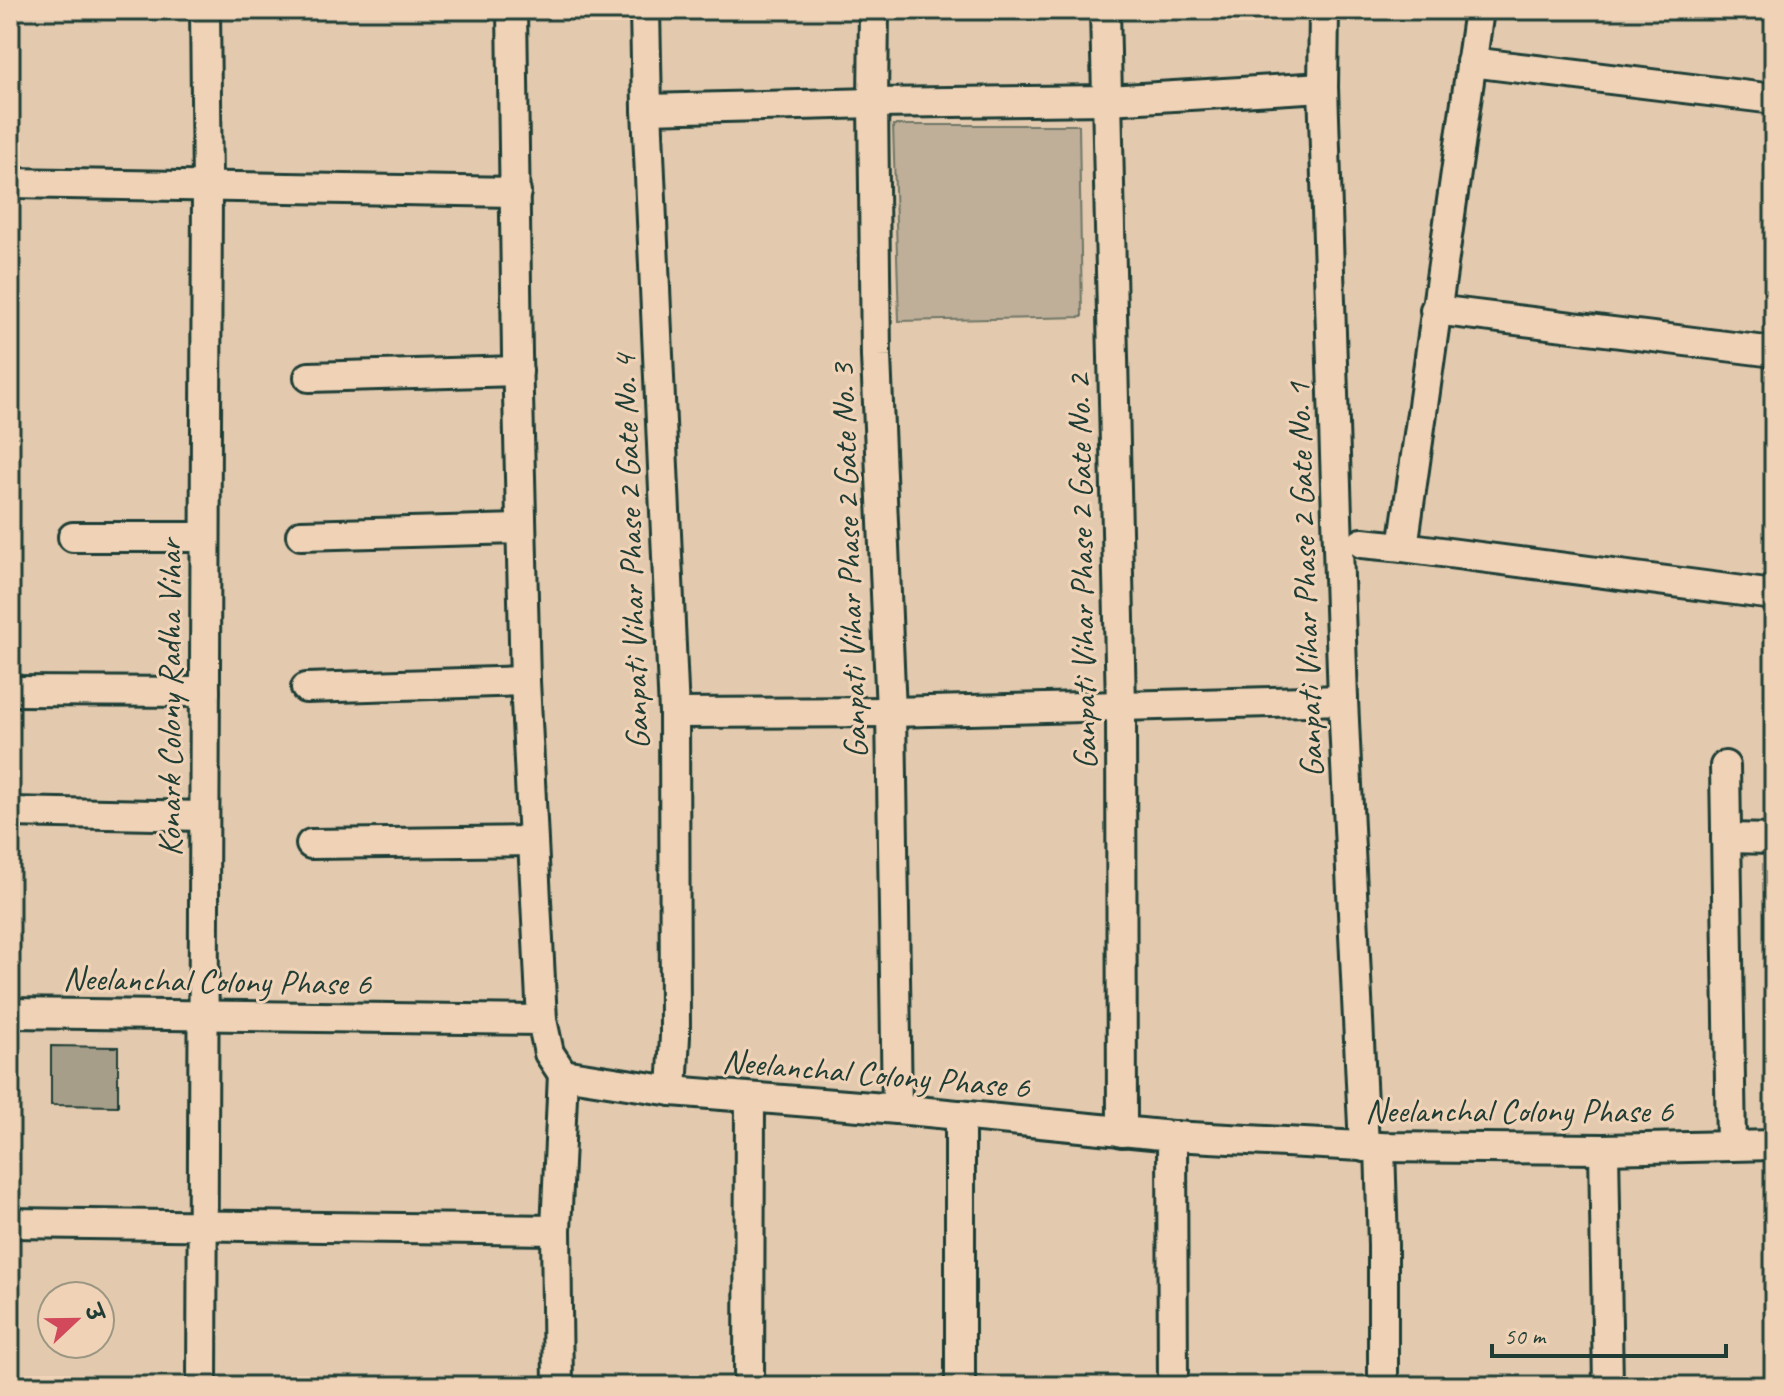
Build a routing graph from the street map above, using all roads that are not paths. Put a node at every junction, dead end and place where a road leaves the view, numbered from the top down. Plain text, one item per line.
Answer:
1 (205, 10) edge
2 (512, 10) edge
3 (645, 10) edge
4 (874, 10) edge
5 (1105, 10) edge
6 (1324, 10) edge
7 (1479, 10) edge
8 (1471, 62) junction
9 (1323, 87) junction
10 (1774, 99) edge
11 (1108, 100) junction
12 (873, 103) junction
13 (647, 109) junction
14 (10, 183) edge
15 (207, 187) junction
16 (516, 192) junction
17 (1435, 310) junction
18 (1774, 352) edge
19 (518, 371) junction
20 (309, 377) dead end
21 (521, 529) junction
22 (301, 535) dead end
23 (73, 537) dead end
24 (205, 537) junction
25 (1362, 543) dead end
26 (1403, 547) junction
27 (1774, 595) edge
28 (525, 681) junction
29 (306, 688) dead end
30 (10, 691) edge
31 (205, 692) junction
32 (1343, 700) junction
33 (1121, 705) junction
34 (891, 712) junction
35 (674, 713) junction
36 (1725, 766) dead end
37 (10, 812) edge
38 (204, 816) junction
39 (1726, 838) junction
40 (1774, 839) edge
41 (532, 841) junction
42 (311, 844) dead end
43 (10, 1013) edge
44 (204, 1015) junction
45 (542, 1020) junction
46 (563, 1074) junction
47 (672, 1091) junction
48 (750, 1099) junction
49 (897, 1109) junction
50 (960, 1115) junction
51 (1122, 1132) junction
52 (1172, 1136) junction
53 (1774, 1145) edge
54 (1731, 1146) junction
55 (1372, 1147) junction
56 (1604, 1149) junction
57 (10, 1223) edge
58 (203, 1226) junction
59 (556, 1230) junction
60 (202, 1386) edge
61 (558, 1386) edge
62 (749, 1386) edge
63 (960, 1386) edge
64 (1173, 1386) edge
65 (1383, 1386) edge
66 (1608, 1386) edge

1 - 15 street, Konark Colony Radha Vihar
2 - 16 street
3 - 13 street, Ganpati Vihar Phase 2 Gate No. 4
4 - 12 street, Ganpati Vihar Phase 2 Gate No. 3
5 - 11 street, Ganpati Vihar Phase 2 Gate No. 2
6 - 9 street, Ganpati Vihar Phase 2 Gate No. 1
7 - 8 street
8 - 10 street
8 - 17 street
9 - 11 street
9 - 32 street, Ganpati Vihar Phase 2 Gate No. 1
11 - 12 street
11 - 33 street, Ganpati Vihar Phase 2 Gate No. 2
12 - 13 street
12 - 34 street, Ganpati Vihar Phase 2 Gate No. 3
13 - 35 street, Ganpati Vihar Phase 2 Gate No. 4
14 - 15 street
15 - 16 street
15 - 24 street, Konark Colony Radha Vihar
16 - 19 street
17 - 18 street
17 - 26 street
19 - 20 street
19 - 21 street
21 - 22 street
21 - 28 street
23 - 24 street
24 - 31 street, Konark Colony Radha Vihar
25 - 26 street
26 - 27 street
28 - 29 street
28 - 41 street
30 - 31 street
31 - 38 street, Konark Colony Radha Vihar
32 - 33 street
32 - 55 street, Ganpati Vihar Phase 2 Gate No. 1
33 - 34 street
33 - 51 street, Ganpati Vihar Phase 2 Gate No. 2
34 - 35 street
34 - 49 street, Ganpati Vihar Phase 2 Gate No. 3
35 - 47 street, Ganpati Vihar Phase 2 Gate No. 4
36 - 39 street
37 - 38 street
38 - 44 street, Konark Colony Radha Vihar
39 - 40 street
39 - 54 street
41 - 42 street
41 - 45 street
43 - 44 street, Neelanchal Colony Phase 6
44 - 45 street, Neelanchal Colony Phase 6
44 - 58 street, Konark Colony Radha Vihar
45 - 46 street
46 - 47 street, Neelanchal Colony Phase 6
46 - 59 street
47 - 48 street, Neelanchal Colony Phase 6
48 - 49 street, Neelanchal Colony Phase 6
48 - 62 street
49 - 50 street, Neelanchal Colony Phase 6
50 - 51 street, Neelanchal Colony Phase 6
50 - 63 street
51 - 52 street, Neelanchal Colony Phase 6
52 - 55 street, Neelanchal Colony Phase 6
52 - 64 street
53 - 54 street, Neelanchal Colony Phase 6
54 - 56 street, Neelanchal Colony Phase 6
55 - 56 street, Neelanchal Colony Phase 6
55 - 65 street, Ganpati Vihar Phase 2 Gate No. 1
56 - 66 street
57 - 58 street
58 - 59 street
58 - 60 street, Konark Colony Radha Vihar
59 - 61 street

